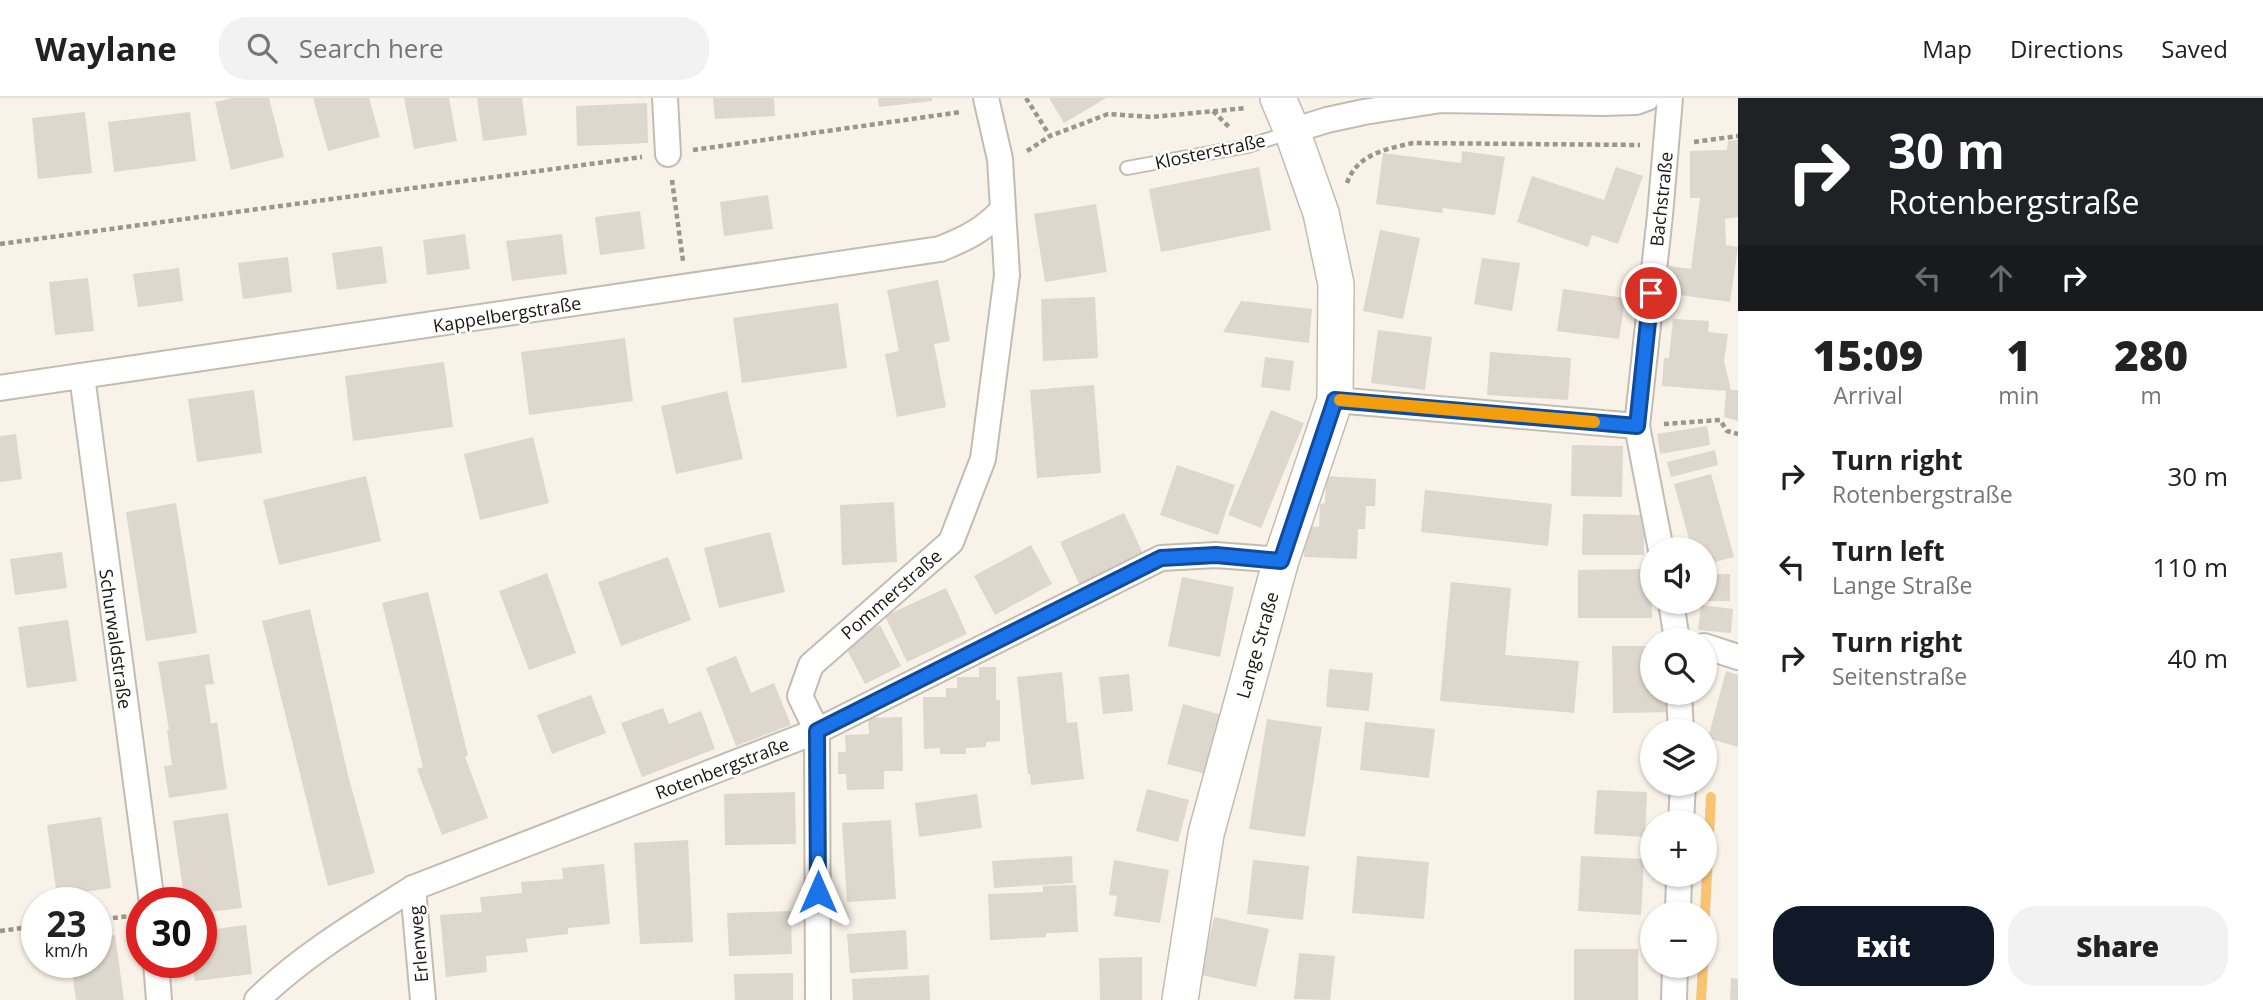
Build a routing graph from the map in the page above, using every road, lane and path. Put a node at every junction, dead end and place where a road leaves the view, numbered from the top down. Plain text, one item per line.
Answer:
1 (665, 98) edge
2 (1026, 98) edge
3 (1647, 98) edge
4 (1670, 98) edge
5 (988, 103) edge
6 (1262, 103) edge
7 (1292, 131) junction
8 (1050, 136) junction
9 (1738, 136) edge
10 (1667, 145) junction
11 (668, 153) junction
12 (1018, 157) dead end
13 (1128, 168) dead end
14 (1002, 210) junction
15 (1321, 213) junction
16 (0, 244) edge
17 (686, 286) junction
18 (82, 376) junction
19 (0, 388) edge
20 (1335, 400) junction
21 (1637, 426) junction
22 (1738, 433) edge
23 (1658, 537) edge
24 (1281, 561) junction
25 (1717, 650) edge
26 (1738, 657) edge
27 (817, 731) junction
28 (150, 887) edge
29 (413, 888) junction
30 (21, 928) edge
31 (0, 930) edge
32 (157, 978) edge
33 (1675, 978) edge
34 (159, 1000) edge
35 (257, 1000) edge
36 (423, 1000) edge
37 (818, 1000) edge
38 (1180, 1000) edge
39 (1674, 1000) edge

1 - 11 street
2 - 8 path
3 - 7 street, Klosterstraße
4 - 10 street, Bachstraße
5 - 11 path
5 - 14 street, Pommerstraße
6 - 7 main road, Klosterstraße
6 - 8 path
7 - 13 lane, Klosterstraße
7 - 15 main road, Lange Straße
8 - 12 path
9 - 10 path
10 - 15 path
10 - 21 street, Bachstraße
11 - 16 path
11 - 17 path
14 - 17 street, Kappelbergstraße
14 - 27 street, Pommerstraße
15 - 20 main road, Lange Straße
17 - 18 street, Kappelbergstraße
18 - 19 street, Kappelbergstraße
18 - 28 street, Schurwaldstraße
20 - 21 street
20 - 24 main road, Lange Straße
21 - 22 path
21 - 23 street, Bachstraße
24 - 27 street, Rotenbergstraße
24 - 38 main road, Lange Straße
25 - 26 street
27 - 29 street, Rotenbergstraße
27 - 37 street, Pommerstraße
29 - 35 street, Rotenbergstraße
29 - 36 street, Erlenweg
30 - 31 path
32 - 34 street
33 - 39 street

